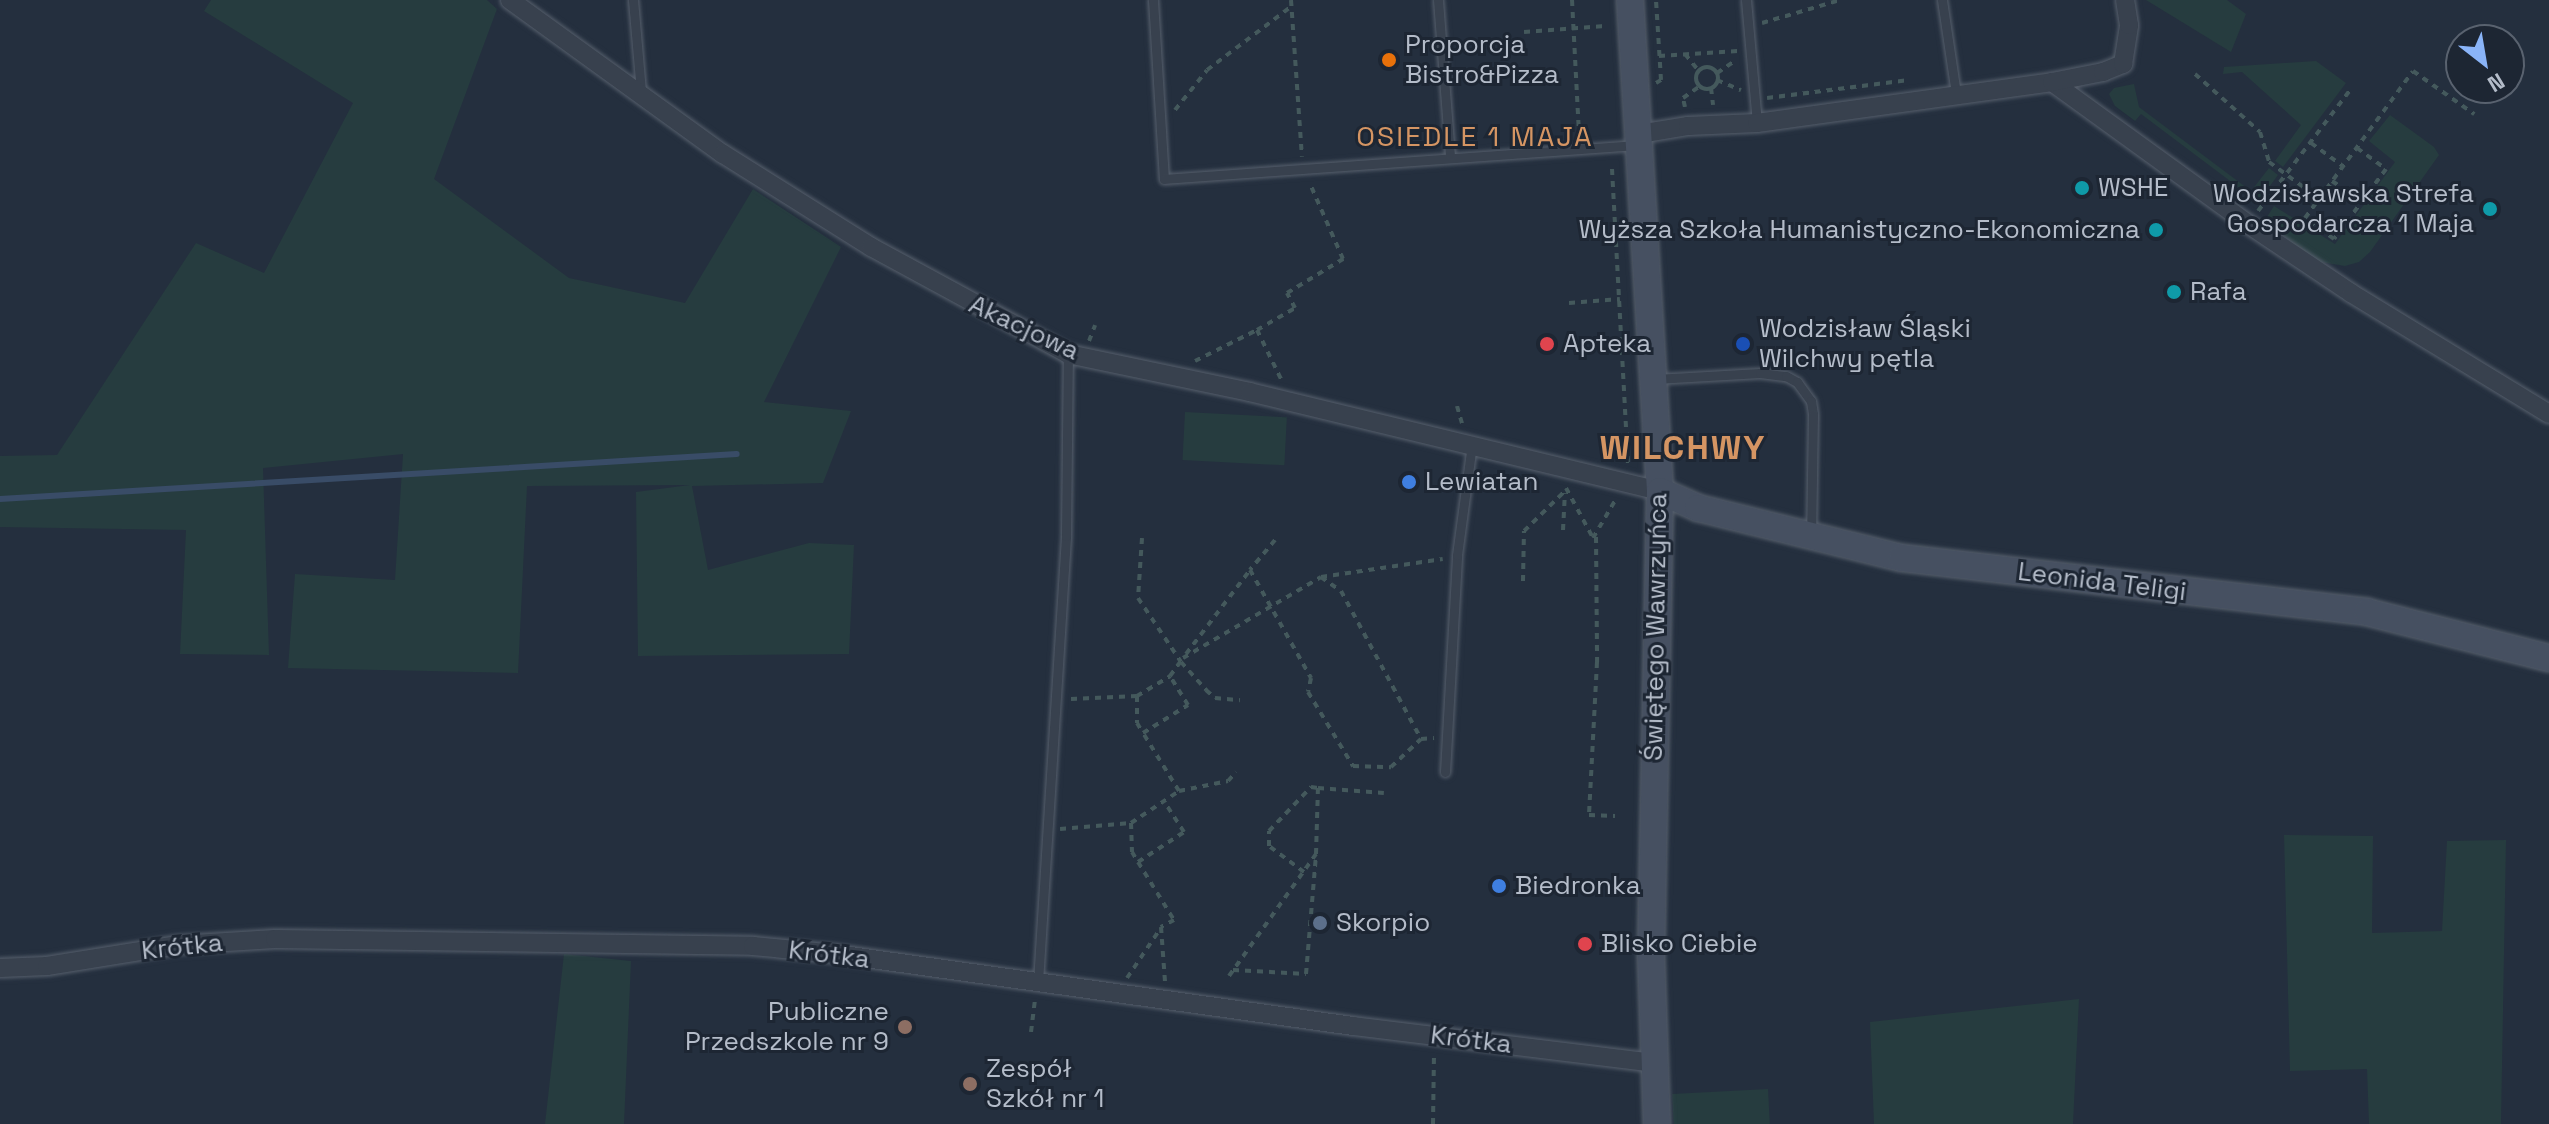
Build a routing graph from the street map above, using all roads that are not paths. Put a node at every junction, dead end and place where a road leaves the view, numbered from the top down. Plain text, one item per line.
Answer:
1 (510, 0) edge
2 (633, 0) edge
3 (1153, 0) edge
4 (1438, 0) edge
5 (1630, 0) edge
6 (1746, 0) edge
7 (1942, 0) edge
8 (2125, 0) edge
9 (2052, 82) junction
10 (1956, 94) junction
11 (641, 95) junction
12 (1757, 123) junction
13 (1640, 139) junction
14 (1450, 156) junction
15 (1068, 354) junction
16 (1655, 379) junction
17 (2549, 414) edge
18 (1472, 444) junction
19 (1660, 491) junction
20 (1811, 538) junction
21 (2549, 658) edge
22 (1445, 772) dead end
23 (0, 968) edge
24 (1038, 982) junction
25 (1653, 1063) junction
26 (1657, 1124) edge

1 - 11 street, Akacjowa
2 - 11 lane
3 - 14 lane
4 - 14 lane
5 - 13 street, Świętego Wawrzyńca
6 - 12 lane
7 - 10 lane
8 - 9 street
9 - 10 street
9 - 17 street
10 - 12 street
11 - 15 street, Akacjowa
12 - 13 street
13 - 14 lane
13 - 16 street, Świętego Wawrzyńca
15 - 18 street, Akacjowa
15 - 24 lane
16 - 19 street, Świętego Wawrzyńca
16 - 20 lane
18 - 19 street, Akacjowa
18 - 22 lane
19 - 20 street, Leonida Teligi
19 - 25 street, Świętego Wawrzyńca
20 - 21 street, Leonida Teligi
23 - 24 street, Krótka
24 - 25 street, Krótka
25 - 26 street, Świętego Wawrzyńca

